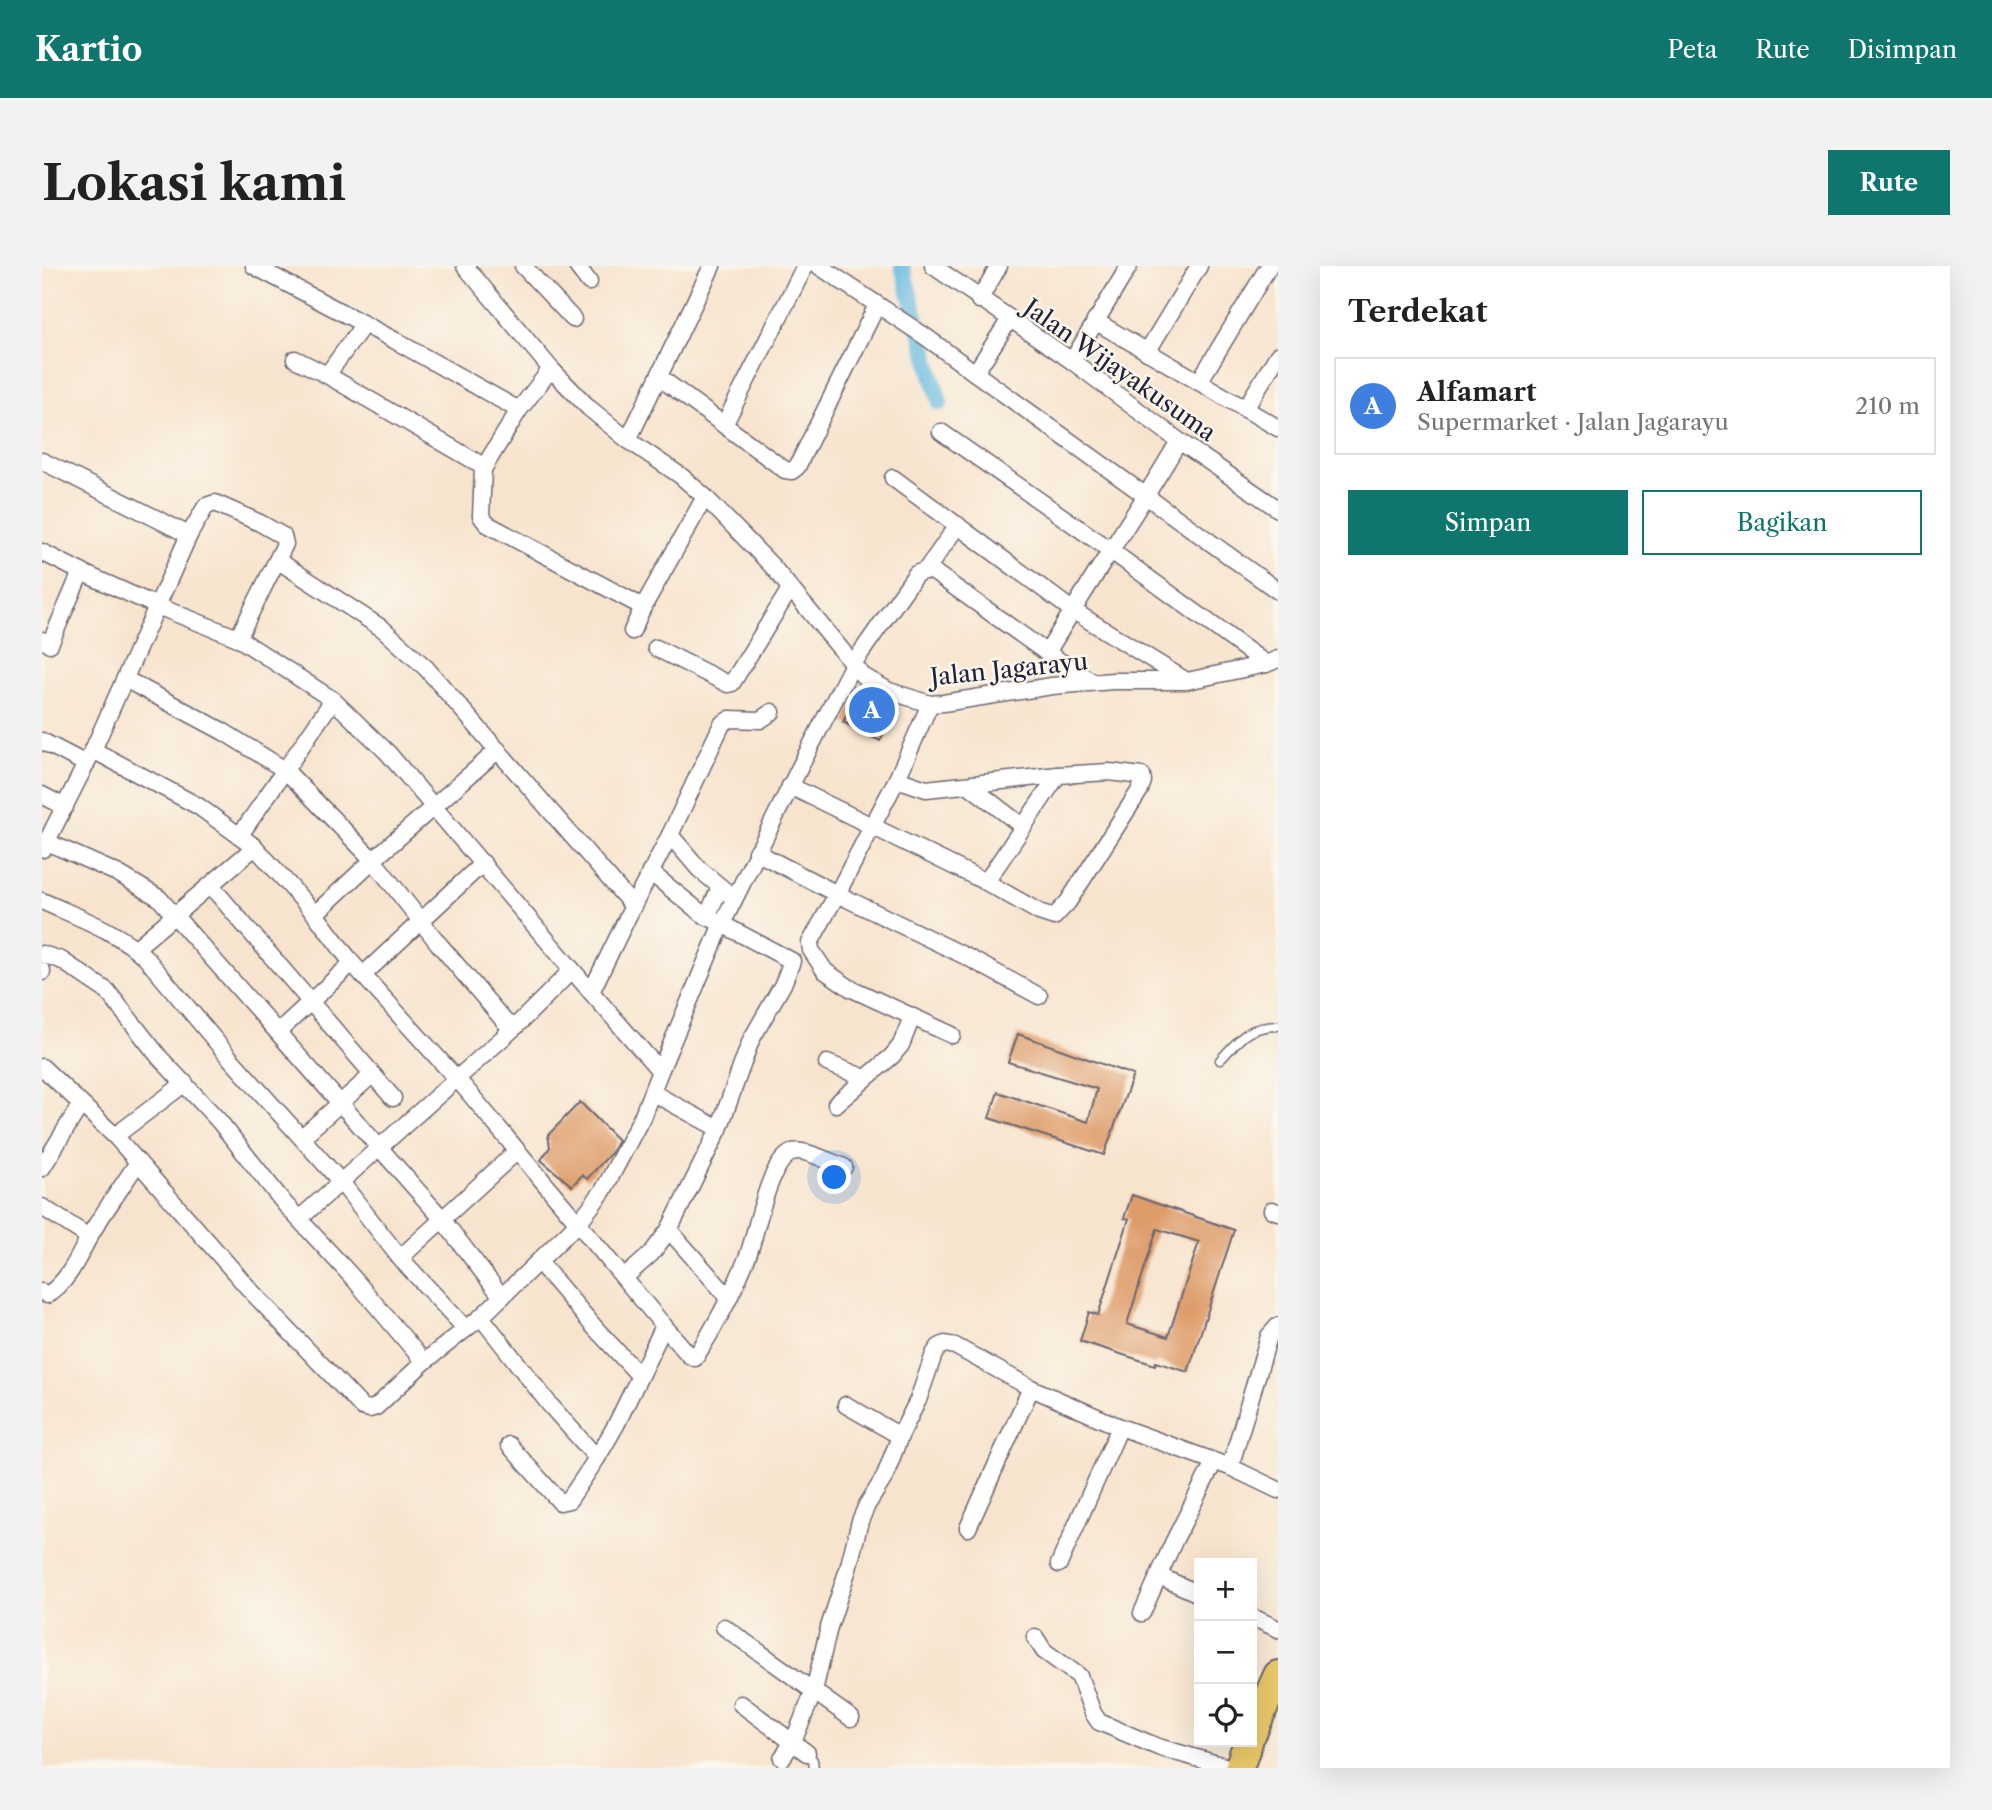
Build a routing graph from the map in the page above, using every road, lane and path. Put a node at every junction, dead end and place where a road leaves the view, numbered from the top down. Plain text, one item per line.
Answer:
1 (254, 266) edge
2 (523, 266) edge
3 (578, 266) edge
4 (712, 266) edge
5 (805, 266) edge
6 (819, 266) edge
7 (999, 266) edge
8 (1199, 266) edge
9 (1269, 266) edge
10 (934, 267) edge
11 (1125, 267) edge
12 (474, 269) edge
13 (589, 282) dead end
14 (979, 300) junction
15 (877, 305) junction
16 (573, 319) dead end
17 (1010, 319) junction
18 (1095, 321) junction
19 (364, 324) junction
20 (1147, 352) junction
21 (1278, 355) edge
22 (295, 359) dead end
23 (1072, 360) junction
24 (551, 369) junction
25 (975, 373) junction
26 (327, 375) junction
27 (659, 377) junction
28 (1199, 382) junction
29 (1245, 409) junction
30 (519, 410) junction
31 (724, 425) junction
32 (1278, 428) edge
33 (941, 432) dead end
34 (628, 440) junction
35 (1179, 441) junction
36 (42, 461) edge
37 (483, 469) junction
38 (893, 478) dead end
39 (705, 497) junction
40 (1147, 497) junction
41 (1278, 509) edge
42 (958, 524) junction
43 (189, 535) junction
44 (1110, 550) junction
45 (42, 552) edge
46 (277, 560) junction
47 (926, 570) junction
48 (81, 572) junction
49 (789, 588) junction
50 (1278, 591) edge
51 (157, 606) junction
52 (643, 607) junction
53 (1072, 610) junction
54 (632, 631) dead end
55 (237, 638) junction
56 (46, 642) edge
57 (656, 648) dead end
58 (1047, 653) junction
59 (42, 659) edge
60 (1272, 661) edge
61 (853, 664) junction
62 (125, 680) junction
63 (1187, 681) junction
64 (1093, 682) junction
65 (333, 700) junction
66 (930, 704) junction
67 (772, 712) dead end
68 (42, 741) edge
69 (498, 750) junction
70 (90, 757) junction
71 (285, 770) junction
72 (1058, 775) junction
73 (897, 779) junction
74 (790, 786) junction
75 (970, 786) junction
76 (42, 795) edge
77 (434, 805) junction
78 (65, 807) junction
79 (872, 825) junction
80 (1022, 826) junction
81 (240, 835) junction
82 (669, 837) junction
83 (44, 847) edge
84 (255, 847) junction
85 (756, 852) junction
86 (373, 860) junction
87 (483, 863) junction
88 (651, 870) junction
89 (986, 882) junction
90 (211, 887) junction
91 (719, 888) junction
92 (837, 894) junction
93 (734, 898) junction
94 (42, 901) edge
95 (633, 906) junction
96 (315, 914) junction
97 (176, 915) junction
98 (708, 915) junction
99 (420, 920) junction
100 (721, 926) junction
101 (136, 948) junction
102 (42, 954) edge
103 (358, 969) junction
104 (572, 970) junction
105 (591, 992) junction
106 (1039, 996) dead end
107 (310, 1000) junction
108 (912, 1017) junction
109 (1278, 1026) edge
110 (515, 1027) junction
111 (278, 1032) junction
112 (952, 1035) dead end
113 (1220, 1060) dead end
114 (827, 1063) dead end
115 (42, 1067) edge
116 (660, 1071) junction
117 (372, 1075) junction
118 (865, 1078) junction
119 (457, 1079) junction
120 (185, 1083) junction
121 (653, 1093) junction
122 (393, 1098) dead end
123 (341, 1103) junction
124 (81, 1104) junction
125 (836, 1104) dead end
126 (719, 1129) junction
127 (115, 1136) junction
128 (302, 1138) junction
129 (379, 1146) junction
130 (517, 1151) junction
131 (138, 1162) junction
132 (844, 1167) dead end
133 (42, 1168) edge
134 (341, 1182) junction
135 (42, 1207) edge
136 (442, 1218) junction
137 (299, 1219) junction
138 (579, 1222) junction
139 (669, 1230) junction
140 (89, 1237) junction
141 (400, 1258) junction
142 (539, 1262) junction
143 (625, 1277) junction
144 (42, 1293) edge
145 (502, 1297) junction
146 (729, 1298) junction
147 (481, 1317) junction
148 (664, 1326) junction
149 (1278, 1326) edge
150 (466, 1329) junction
151 (424, 1362) junction
152 (639, 1375) junction
153 (1031, 1388) junction
154 (846, 1405) dead end
155 (1120, 1427) junction
156 (900, 1436) junction
157 (509, 1445) dead end
158 (597, 1458) junction
159 (1222, 1464) junction
160 (1278, 1490) edge
161 (968, 1528) dead end
162 (1059, 1564) dead end
163 (1159, 1576) junction
164 (1194, 1592) edge
165 (1142, 1613) dead end
166 (1257, 1619) edge
167 (724, 1627) dead end
168 (1278, 1629) edge
169 (1035, 1637) dead end
170 (1278, 1675) edge
171 (814, 1691) junction
172 (741, 1703) dead end
173 (851, 1718) dead end
174 (1257, 1722) edge
175 (793, 1742) junction
176 (1246, 1747) edge
177 (782, 1758) dead end
178 (811, 1761) edge
179 (1231, 1768) edge
180 (1239, 1768) edge

1 - 19 street
2 - 16 street
3 - 13 street
4 - 27 street
5 - 31 street
6 - 15 street
7 - 14 street
8 - 20 street
9 - 28 street
10 - 14 street, Jalan Wijayakusuma
11 - 18 street
12 - 24 street, Jalan Jagarayu
14 - 17 street, Jalan Wijayakusuma
15 - 25 street
15 - 31 street
17 - 23 street, Jalan Wijayakusuma
17 - 25 street
18 - 20 street
18 - 23 street
19 - 26 street
19 - 30 street
20 - 28 street
21 - 29 street
22 - 26 street
23 - 35 street, Jalan Wijayakusuma
24 - 30 street
24 - 34 street, Jalan Jagarayu
25 - 40 street
26 - 37 street
27 - 31 street
27 - 34 street
28 - 29 street
29 - 32 street
30 - 37 street
33 - 44 street
34 - 39 street, Jalan Jagarayu
35 - 40 street
35 - 41 street, Jalan Wijayakusuma
36 - 43 street
37 - 52 street
38 - 42 street
39 - 49 street, Jalan Jagarayu
39 - 52 street
40 - 44 street
40 - 50 street
42 - 47 street
42 - 53 street
43 - 46 street
43 - 51 street
44 - 53 street
44 - 60 street
45 - 48 street
46 - 55 street
46 - 69 street
47 - 58 street
47 - 61 street
48 - 51 street
48 - 56 street
49 - 57 street
49 - 61 street, Jalan Jagarayu
51 - 55 street
51 - 62 street
52 - 54 street
53 - 58 street
53 - 63 street
55 - 65 street
56 - 59 street
58 - 64 street
60 - 63 street, Jalan Jagarayu
61 - 66 street, Jalan Jagarayu
61 - 74 street
62 - 70 street
62 - 71 street
63 - 64 street, Jalan Jagarayu
64 - 66 street, Jalan Jagarayu
65 - 71 street
65 - 77 street
66 - 73 street
67 - 82 street
68 - 70 street
69 - 77 street
69 - 95 street
70 - 78 street
70 - 81 street
71 - 81 street
71 - 86 street
72 - 75 street
72 - 80 street
72 - 89 street
73 - 75 street
73 - 79 street
74 - 79 street
74 - 85 street
75 - 80 street
76 - 78 street
77 - 86 street
77 - 87 street
78 - 83 street
79 - 89 street
79 - 92 street
80 - 89 street
81 - 84 street
82 - 88 street
82 - 91 street
83 - 97 street
84 - 90 street
84 - 96 street
85 - 92 street
85 - 93 street
86 - 96 street
86 - 99 street
87 - 99 street
87 - 104 street
88 - 95 street
88 - 98 street
90 - 97 street
90 - 107 street
91 - 93 street
91 - 98 street
92 - 106 street
92 - 108 street
93 - 100 street
94 - 101 street
95 - 105 street
96 - 103 street
97 - 101 street
97 - 111 street
98 - 100 street
99 - 103 street
99 - 110 street
100 - 116 street
100 - 126 street
101 - 128 street
102 - 120 street
103 - 107 street
103 - 119 street
104 - 105 street
104 - 110 street
105 - 116 street
107 - 111 street
107 - 117 street
108 - 112 street
108 - 118 street
109 - 113 lane
110 - 119 street
111 - 123 street
114 - 118 street
115 - 124 street
116 - 121 street
117 - 122 street
117 - 123 street
118 - 125 street
119 - 129 street
119 - 130 street
120 - 127 street
120 - 137 street
121 - 126 street
121 - 138 street
123 - 128 street
123 - 129 street
124 - 127 street
124 - 133 street
126 - 139 street
127 - 131 street
128 - 134 street
129 - 134 street
129 - 136 street
130 - 136 street
130 - 138 street
131 - 140 street
131 - 151 street
132 - 146 street
134 - 137 street
134 - 141 street
135 - 140 street
136 - 141 street
136 - 145 street
137 - 151 street
138 - 142 street
138 - 143 street
139 - 143 street
139 - 146 street
140 - 144 street
141 - 150 street
142 - 145 street
142 - 152 street
143 - 148 street
145 - 147 street
146 - 148 street
147 - 150 street
147 - 158 street
148 - 152 street
149 - 159 street
150 - 151 street
152 - 158 street
153 - 155 street
153 - 156 street
153 - 161 street
154 - 156 street
155 - 159 street
155 - 162 street
156 - 171 street
157 - 158 street
159 - 160 street
159 - 163 street
163 - 164 street
163 - 165 street
166 - 168 street
167 - 171 street
169 - 179 street
170 - 174 highway
171 - 173 street
171 - 175 street
172 - 175 street
175 - 177 street
175 - 178 street
176 - 180 highway

